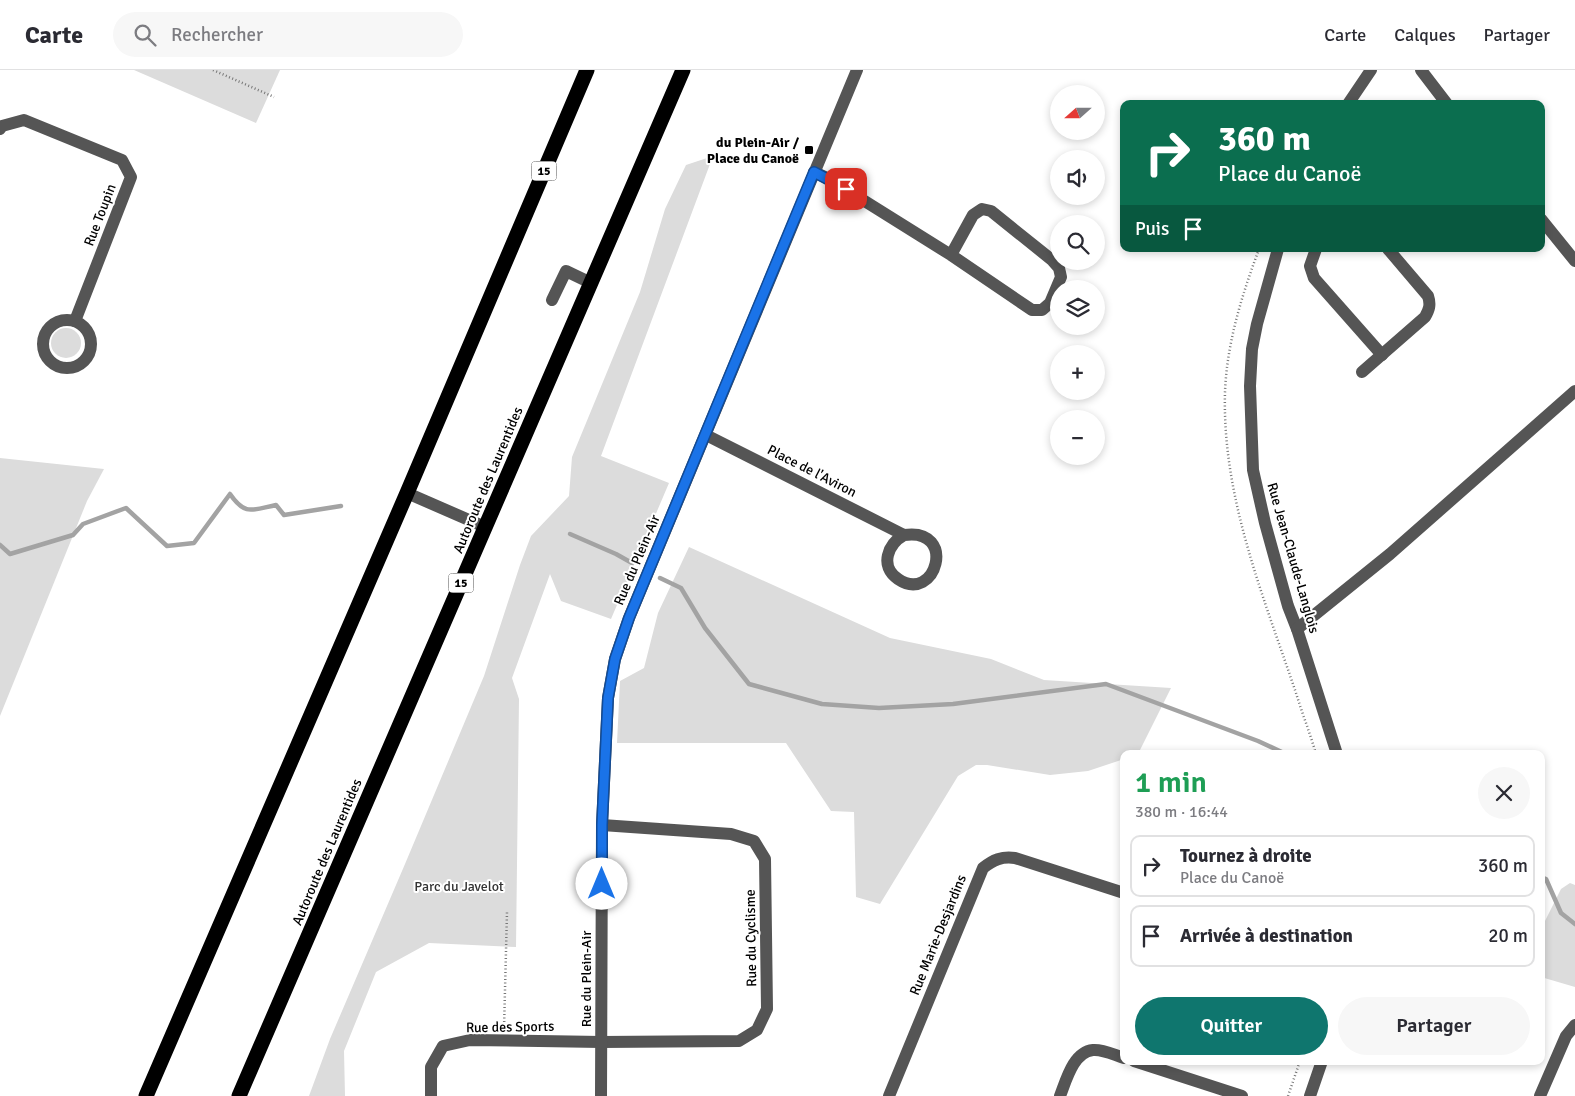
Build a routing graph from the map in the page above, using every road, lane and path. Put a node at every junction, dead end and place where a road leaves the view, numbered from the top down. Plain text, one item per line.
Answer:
1 (213, 70) edge
2 (587, 70) edge
3 (683, 70) edge
4 (857, 70) edge
5 (1370, 70) edge
6 (1421, 70) edge
7 (274, 97) dead end
8 (1351, 100) edge
9 (1444, 100) edge
10 (0, 129) edge
11 (814, 172) junction
12 (1545, 224) edge
13 (1277, 252) edge
14 (1315, 252) edge
15 (1391, 252) edge
16 (951, 254) junction
17 (1575, 261) edge
18 (591, 283) junction
19 (552, 300) dead end
20 (75, 321) dead end
21 (1382, 355) junction
22 (1362, 372) dead end
23 (1575, 391) edge
24 (706, 435) junction
25 (407, 493) junction
26 (485, 527) junction
27 (904, 535) dead end
28 (1298, 629) junction
29 (1336, 750) edge
30 (602, 825) junction
31 (1120, 892) edge
32 (507, 912) dead end
33 (1575, 1025) edge
34 (504, 1041) junction
35 (601, 1042) junction
36 (1120, 1057) edge
37 (1146, 1065) edge
38 (1299, 1065) edge
39 (1321, 1065) edge
40 (146, 1096) edge
41 (239, 1096) edge
42 (431, 1096) edge
43 (601, 1096) edge
44 (889, 1096) edge
45 (1060, 1096) edge
46 (1242, 1096) edge
47 (1288, 1096) edge
48 (1310, 1096) edge
49 (1540, 1096) edge

1 - 7 path
2 - 25 highway, 15
3 - 18 highway, Autoroute des Laurentides / 15
4 - 11 street, Rue du Plein-Air
5 - 8 street
6 - 9 street
10 - 20 street, Rue Toupin
11 - 16 street
11 - 24 street, Rue du Plein-Air
12 - 17 street
13 - 28 street, Rue Jean-Claude-Langlois
14 - 21 street
15 - 21 street
16 - 16 street
18 - 19 street
18 - 26 highway, Autoroute des Laurentides / 15
21 - 22 street
23 - 28 street
24 - 27 street, Place de l'Aviron
24 - 30 street, Rue du Plein-Air
25 - 26 street
25 - 40 highway, 15
26 - 41 highway, Autoroute des Laurentides / 15
28 - 29 street, Rue Jean-Claude-Langlois
30 - 35 street, Rue du Plein-Air
30 - 35 street, Rue du Cyclisme
31 - 44 street, Rue Marie-Desjardins
32 - 34 path
33 - 49 street
34 - 35 street, Rue des Sports
34 - 42 street, Rue des Sports
35 - 43 street, Rue du Plein-Air
36 - 45 street
37 - 46 street
38 - 47 path
39 - 48 street

